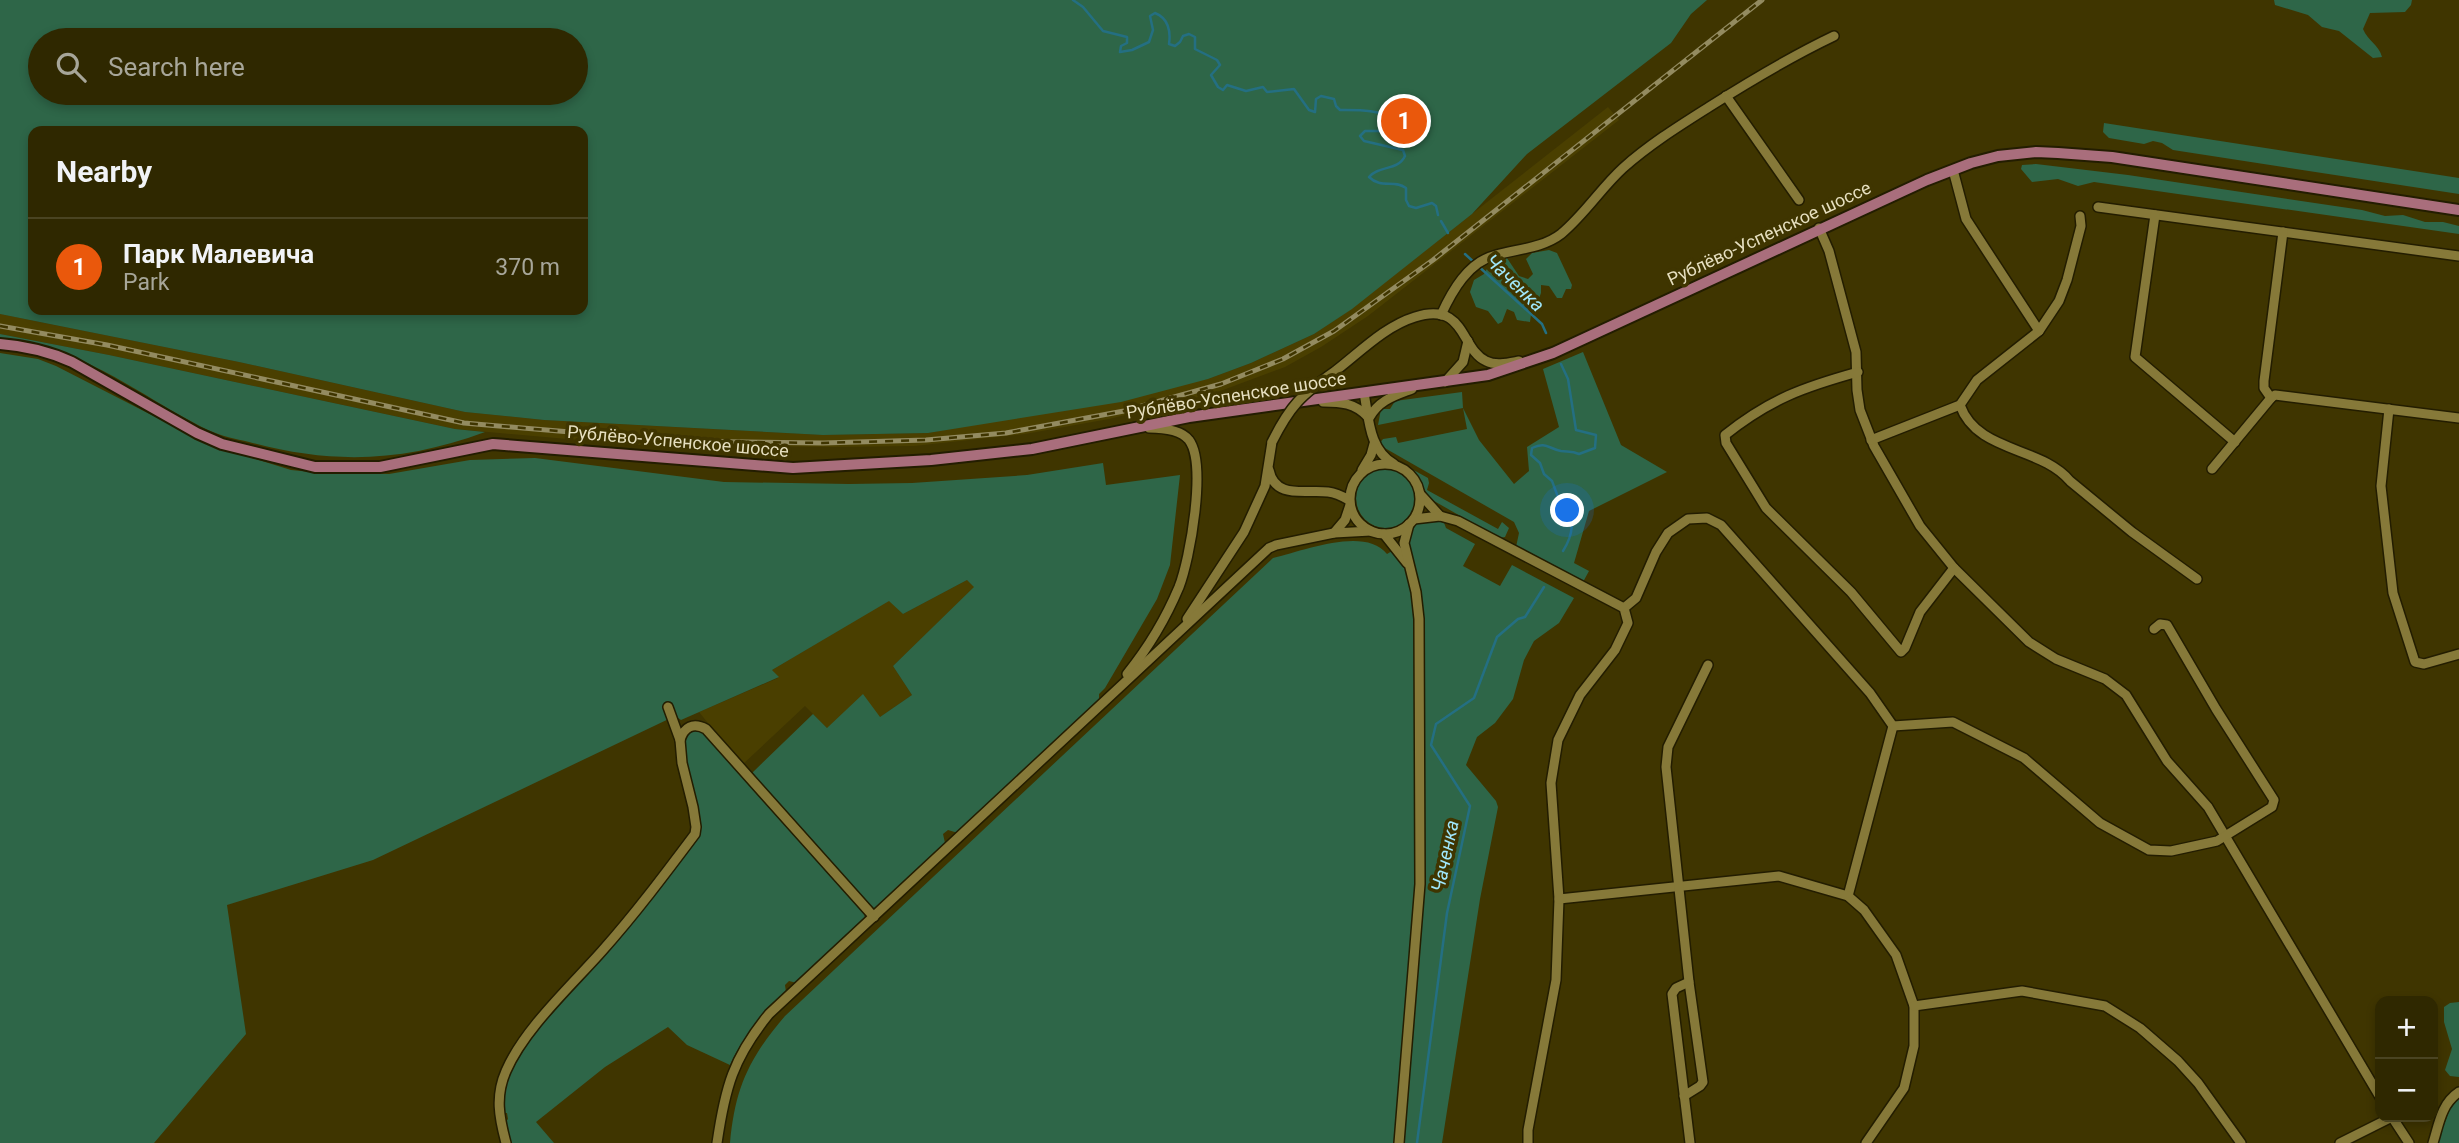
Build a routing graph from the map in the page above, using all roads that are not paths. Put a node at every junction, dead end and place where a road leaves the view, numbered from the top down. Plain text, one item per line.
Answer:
1 (1834, 36) dead end
2 (1726, 96) junction
3 (1953, 170) junction
4 (1800, 200) dead end
5 (2098, 207) dead end
6 (2459, 211) edge
7 (2155, 215) junction
8 (2080, 216) dead end
9 (1819, 228) junction
10 (2283, 232) junction
11 (2459, 256) edge
12 (1441, 315) junction
13 (2039, 331) junction
14 (1468, 339) junction
15 (0, 344) edge
16 (1538, 359) junction
17 (1858, 372) junction
18 (1444, 383) junction
19 (1421, 386) junction
20 (1364, 393) junction
21 (2271, 398) junction
22 (1304, 401) junction
23 (1960, 405) junction
24 (2389, 409) junction
25 (1369, 418) junction
26 (2459, 418) edge
27 (1133, 428) junction
28 (1871, 440) junction
29 (2235, 442) junction
30 (1374, 444) junction
31 (1268, 465) junction
32 (1399, 466) junction
33 (2212, 469) dead end
34 (1358, 476) junction
35 (1325, 492) junction
36 (1420, 493) junction
37 (1350, 503) junction
38 (1440, 516) junction
39 (1412, 522) junction
40 (1371, 531) junction
41 (1334, 534) junction
42 (1384, 534) junction
43 (1410, 567) junction
44 (1954, 568) junction
45 (2197, 579) dead end
46 (1624, 608) junction
47 (2154, 629) dead end
48 (1178, 632) junction
49 (2459, 654) edge
50 (1708, 664) dead end
51 (1108, 698) junction
52 (668, 707) dead end
53 (1893, 726) junction
54 (680, 740) junction
55 (2227, 837) junction
56 (1678, 886) junction
57 (1848, 896) junction
58 (1559, 899) junction
59 (874, 917) junction
60 (1689, 982) junction
61 (1914, 1006) junction
62 (2375, 1089) edge
63 (2459, 1092) edge
64 (1684, 1096) junction
65 (2382, 1122) edge
66 (2395, 1122) edge
67 (506, 1143) edge
68 (717, 1143) edge
69 (1399, 1143) edge
70 (1528, 1143) edge
71 (1690, 1143) edge
72 (1867, 1143) edge
73 (2241, 1143) edge
74 (2340, 1143) edge
75 (2409, 1143) edge
76 (2433, 1143) edge

1 - 2 street
2 - 4 street
2 - 12 street
3 - 6 main road, Рублёво-Успенское шоссе
3 - 9 main road, Рублёво-Успенское шоссе
3 - 13 street
5 - 7 street
7 - 10 street
7 - 29 street
8 - 13 street
9 - 16 main road, Рублёво-Успенское шоссе
9 - 17 street
10 - 11 street
10 - 21 street
12 - 14 street
12 - 31 street, bridge
13 - 23 street
14 - 16 street
14 - 18 street
15 - 27 main road, Рублёво-Успенское шоссе
16 - 18 main road, Рублёво-Успенское шоссе
17 - 28 street
17 - 44 street
18 - 19 main road, Рублёво-Успенское шоссе
19 - 20 main road, Рублёво-Успенское шоссе
19 - 25 street
20 - 22 main road, Рублёво-Успенское шоссе
20 - 25 street
21 - 24 street
21 - 29 street
22 - 25 street
22 - 27 main road, Рублёво-Успенское шоссе
23 - 28 street
23 - 45 street
24 - 26 street
24 - 49 street
25 - 30 street
27 - 51 street
28 - 44 street
29 - 33 street
30 - 32 street
30 - 34 street
31 - 35 street
31 - 48 street
32 - 34 street
32 - 36 street
34 - 35 street
34 - 37 street
35 - 37 street
36 - 38 street
36 - 39 street
37 - 40 street
37 - 41 street
38 - 39 street
38 - 46 street
39 - 42 street
39 - 43 street
40 - 41 street
40 - 42 street
41 - 48 street
42 - 43 street
43 - 69 street
44 - 55 street
46 - 53 street
46 - 58 street
47 - 55 street
48 - 51 street
50 - 56 street
51 - 59 street
52 - 54 street
53 - 55 street
53 - 57 street
54 - 59 street
54 - 67 street
55 - 62 street
56 - 57 street
56 - 58 street
56 - 60 street
57 - 61 street
58 - 70 street
59 - 68 street
60 - 64 street
60 - 64 street
61 - 72 street
61 - 73 street
63 - 76 street
64 - 71 street
65 - 74 street
66 - 75 street

